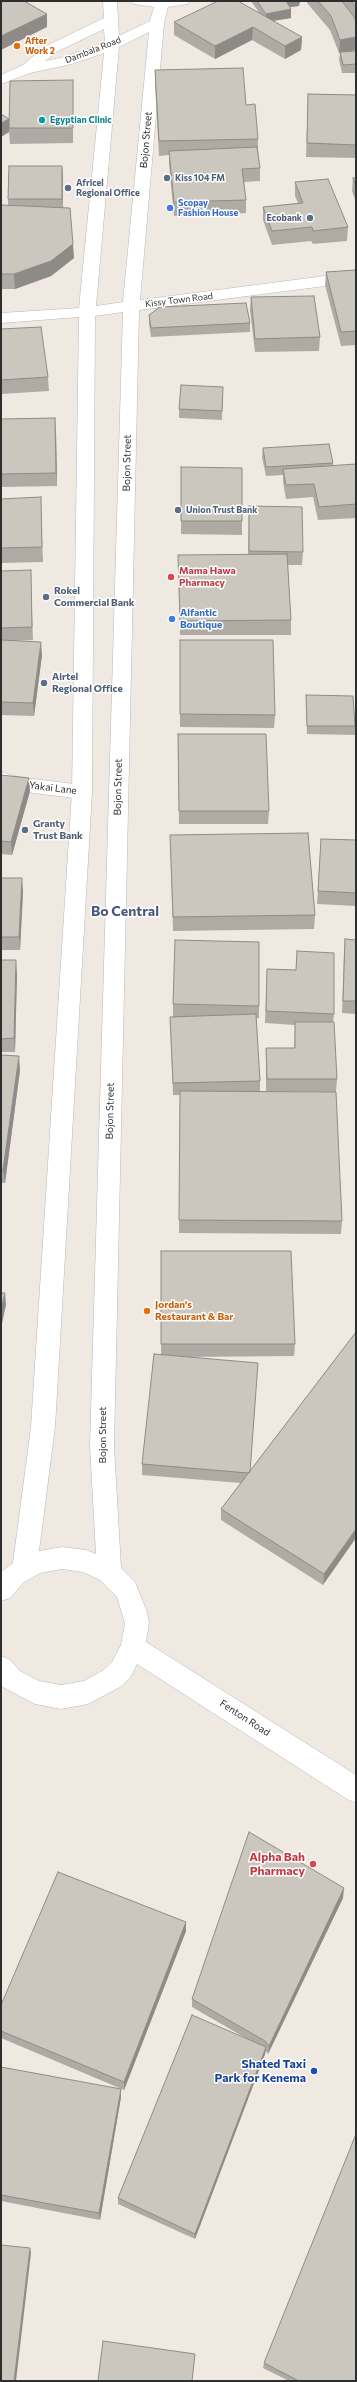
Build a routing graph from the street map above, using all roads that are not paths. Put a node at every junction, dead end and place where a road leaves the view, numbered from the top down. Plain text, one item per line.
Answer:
1 (140, 1) edge
2 (183, 1) edge
3 (162, 3) junction
4 (111, 10) edge
5 (157, 22) junction
6 (112, 45) junction
7 (26, 69) junction
8 (1, 80) edge
9 (356, 277) edge
10 (131, 306) junction
11 (87, 312) junction
12 (1, 318) edge
13 (1, 779) edge
14 (82, 792) junction
15 (109, 1572) junction
16 (10, 1576) edge
17 (133, 1647) junction
18 (2, 1671) edge
19 (356, 1790) edge

1 - 3 street
2 - 3 street
3 - 5 street, Bojon Street
4 - 6 street
4 - 7 street, Dambala Road
5 - 6 street, Dambala Road
5 - 10 street, Bojon Street
6 - 7 street, Dambala Road
6 - 11 street
7 - 8 street, Dambala Road
9 - 10 street, Kissy Town Road
10 - 11 street, Kissy Town Road
10 - 15 street, Bojon Street
11 - 12 street, Kissy Town Road
11 - 14 street
13 - 14 street, Yakai Lane
14 - 16 street
15 - 16 street
15 - 17 street
17 - 18 street
17 - 19 street, Fenton Road

